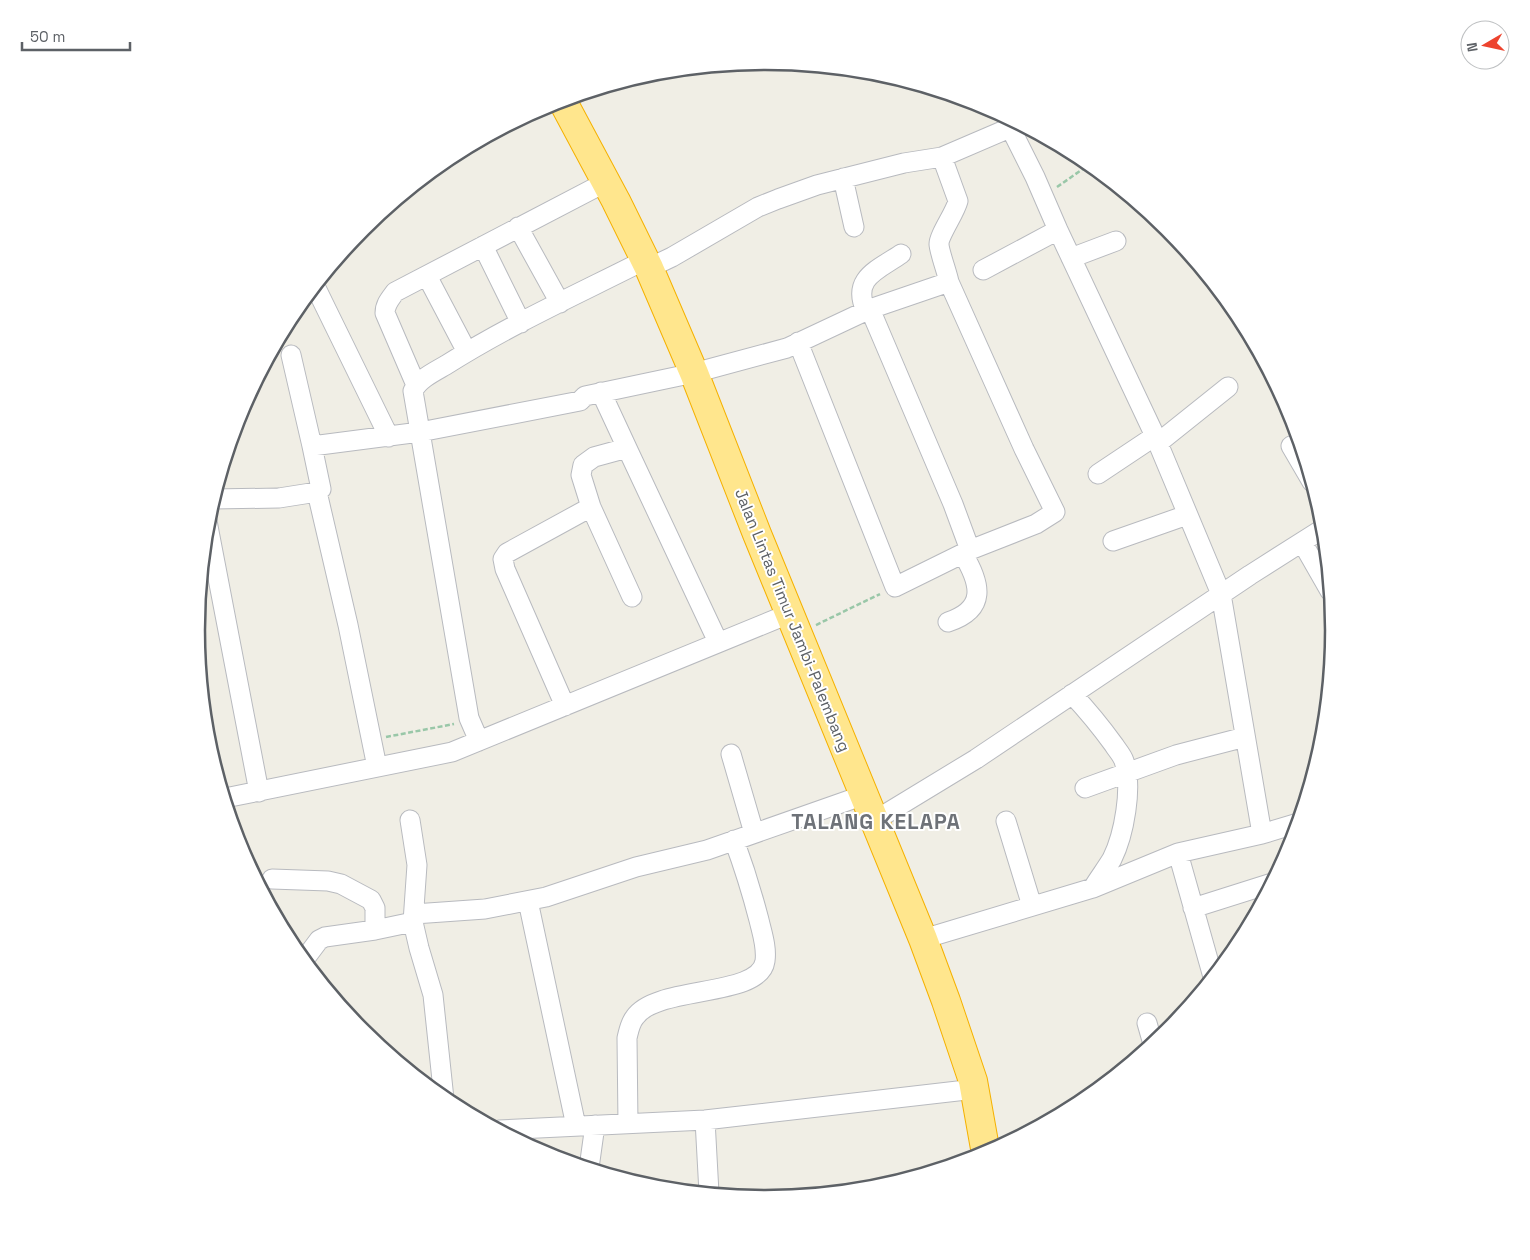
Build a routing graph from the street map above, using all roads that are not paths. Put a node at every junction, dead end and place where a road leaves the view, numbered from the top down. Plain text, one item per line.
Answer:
1 (566, 107) edge
2 (1012, 127) edge
3 (1017, 130) edge
4 (942, 157) junction
5 (843, 178) junction
6 (606, 182) junction
7 (518, 227) junction
8 (854, 227) dead end
9 (1058, 230) junction
10 (1116, 241) dead end
11 (483, 246) junction
12 (901, 254) dead end
13 (1071, 258) junction
14 (647, 264) junction
15 (983, 270) dead end
16 (427, 276) junction
17 (949, 282) junction
18 (318, 293) edge
19 (560, 304) junction
20 (868, 310) junction
21 (521, 323) junction
22 (798, 342) junction
23 (467, 352) junction
24 (291, 356) dead end
25 (694, 373) junction
26 (416, 385) junction
27 (1228, 387) dead end
28 (601, 392) junction
29 (420, 432) junction
30 (389, 437) junction
31 (1157, 440) junction
32 (312, 446) junction
33 (1291, 446) dead end
34 (627, 448) junction
35 (1297, 456) edge
36 (1098, 474) dead end
37 (318, 492) junction
38 (221, 499) edge
39 (591, 507) junction
40 (1187, 515) junction
41 (1316, 533) edge
42 (1113, 542) dead end
43 (1302, 542) junction
44 (212, 546) edge
45 (966, 552) junction
46 (1322, 578) edge
47 (1221, 594) junction
48 (632, 597) dead end
49 (948, 622) dead end
50 (795, 624) junction
51 (718, 642) junction
52 (1072, 694) junction
53 (565, 706) junction
54 (1245, 737) junction
55 (479, 741) junction
56 (731, 754) dead end
57 (377, 767) junction
58 (1127, 774) junction
59 (1085, 788) dead end
60 (259, 792) junction
61 (864, 795) junction
62 (231, 797) edge
63 (410, 820) dead end
64 (874, 821) junction
65 (1006, 821) dead end
66 (1289, 826) edge
67 (754, 833) junction
68 (1262, 834) junction
69 (734, 840) junction
70 (1178, 853) junction
71 (272, 880) dead end
72 (1263, 886) edge
73 (1093, 888) junction
74 (528, 901) junction
75 (1032, 906) junction
76 (1193, 908) junction
77 (414, 918) junction
78 (375, 930) junction
79 (923, 940) junction
80 (309, 954) edge
81 (1211, 969) edge
82 (1146, 1023) dead end
83 (1150, 1036) edge
84 (443, 1088) edge
85 (975, 1089) junction
86 (705, 1120) junction
87 (628, 1124) junction
88 (595, 1125) junction
89 (576, 1126) junction
90 (512, 1129) edge
91 (984, 1145) edge
92 (590, 1162) edge
93 (709, 1187) edge

1 - 6 highway, Jalan Lintas Timur Jambi-Palembang
2 - 4 street
3 - 9 street
4 - 5 street
4 - 17 street
5 - 8 street
5 - 14 street
6 - 7 street
6 - 14 highway, Jalan Lintas Timur Jambi-Palembang
7 - 11 street
7 - 19 street
9 - 13 street
9 - 15 street
10 - 13 street
11 - 16 street
11 - 21 street
12 - 20 street
13 - 31 street
14 - 19 street
14 - 25 highway, Jalan Lintas Timur Jambi-Palembang
16 - 23 street
16 - 26 street
17 - 20 street
17 - 45 street
18 - 30 street
19 - 21 street
20 - 22 street
20 - 45 street
21 - 23 street
22 - 25 street
22 - 45 street
23 - 26 street
24 - 32 street
25 - 28 street
25 - 50 highway, Jalan Lintas Timur Jambi-Palembang
26 - 29 street
27 - 31 street
28 - 29 street
28 - 34 street
29 - 30 street
29 - 55 street
30 - 32 street
31 - 36 street
31 - 40 street
32 - 37 street
33 - 35 street
34 - 39 street
34 - 51 street
37 - 38 street
37 - 57 street
39 - 48 street
39 - 53 street
40 - 42 street
40 - 47 street
41 - 43 street
43 - 46 street
43 - 47 street
44 - 60 street
45 - 49 street
47 - 52 street
47 - 54 street
50 - 51 street
50 - 61 highway, Jalan Lintas Timur Jambi-Palembang
51 - 53 street
52 - 58 street
52 - 64 street
53 - 55 street
54 - 58 street
54 - 68 street
55 - 57 street
56 - 67 street
57 - 60 street
58 - 59 street
58 - 73 street
60 - 62 street
61 - 64 highway, Jalan Lintas Timur Jambi-Palembang
61 - 67 street
63 - 77 street
64 - 79 highway, Jalan Lintas Timur Jambi-Palembang
65 - 75 street
66 - 68 street
67 - 69 street
68 - 70 street
69 - 74 street
69 - 87 street
70 - 73 street
70 - 76 street
71 - 78 street
72 - 76 street
73 - 75 street
74 - 77 street
74 - 89 street
75 - 79 street
76 - 81 street
77 - 78 street
77 - 84 street
78 - 80 street
79 - 85 highway, Jalan Lintas Timur Jambi-Palembang
82 - 83 street
85 - 86 street
85 - 91 highway, Jalan Lintas Timur Jambi-Palembang
86 - 87 street
86 - 93 street
87 - 88 street
88 - 89 street
88 - 92 street
89 - 90 street

